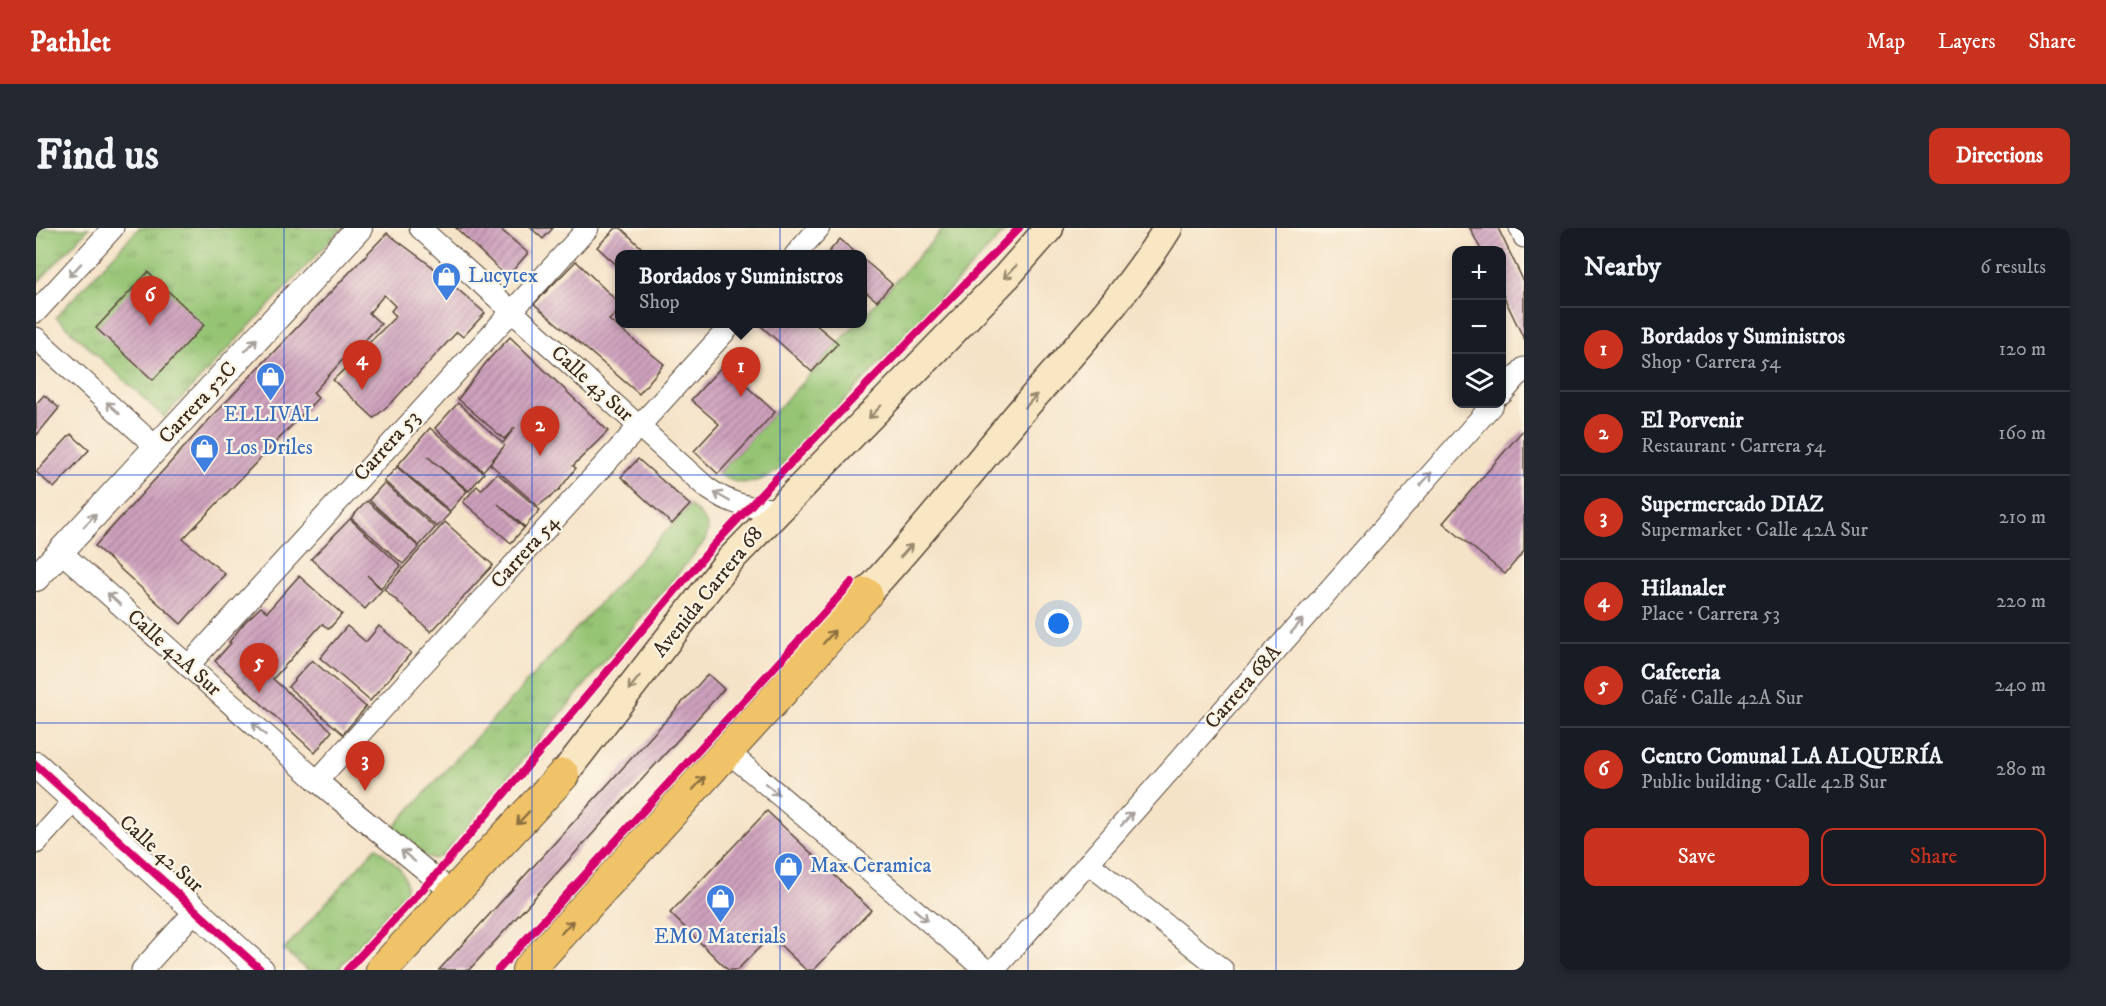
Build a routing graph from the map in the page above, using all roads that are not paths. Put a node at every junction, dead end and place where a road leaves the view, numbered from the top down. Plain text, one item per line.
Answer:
1 (113, 228) edge
2 (359, 228) edge
3 (420, 228) edge
4 (588, 228) edge
5 (819, 228) edge
6 (1049, 228) edge
7 (1168, 228) edge
8 (1520, 228) edge
9 (1524, 237) edge
10 (799, 250) edge
11 (511, 310) junction
12 (36, 312) edge
13 (728, 328) edge
14 (36, 338) edge
15 (1524, 368) edge
16 (1506, 389) edge
17 (1489, 408) edge
18 (639, 426) junction
19 (156, 447) junction
20 (778, 509) junction
21 (61, 552) junction
22 (36, 578) edge
23 (866, 594) joint
24 (188, 666) junction
25 (727, 751) junction
26 (36, 765) edge
27 (562, 775) joint
28 (317, 781) junction
29 (75, 801) junction
30 (36, 843) edge
31 (1088, 863) junction
32 (453, 893) junction
33 (196, 910) junction
34 (142, 970) edge
35 (261, 970) edge
36 (382, 970) edge
37 (528, 970) edge
38 (986, 970) edge
39 (994, 970) edge
40 (1223, 970) edge

1 -> 12 street
19 -> 2 street, Carrera 52C
3 - 11 street, Calle 43 Sur
4 - 11 street, Carrera 53
5 - 10 street
6 -> 20 main road, Avenida Carrera 68
23 -> 7 main road
8 - 9 street
11 - 18 street, Calle 43 Sur
11 - 24 street, Carrera 53
13 - 18 street, Carrera 54
19 -> 14 street
15 - 16 street
31 -> 17 street, Carrera 68A
20 -> 18 street, Calle 43 Sur
18 - 28 street, Carrera 54
21 -> 19 street, Carrera 52C
20 -> 27 main road, Avenida Carrera 68
21 - 22 street, Carrera 52C
24 -> 21 street, Calle 42A Sur
25 -> 23 main road
28 -> 24 street, Calle 42A Sur
37 -> 25 main road
25 -> 38 street
26 - 29 street, Calle 42 Sur
27 -> 32 main road, Avenida Carrera 68
32 -> 28 street, Calle 42A Sur
29 - 30 street
29 - 33 street, Calle 42 Sur
31 - 39 street, Carrera 68A
31 - 40 street
32 - 36 main road, Avenida Carrera 68
33 - 34 street
33 - 35 street, Calle 42 Sur

